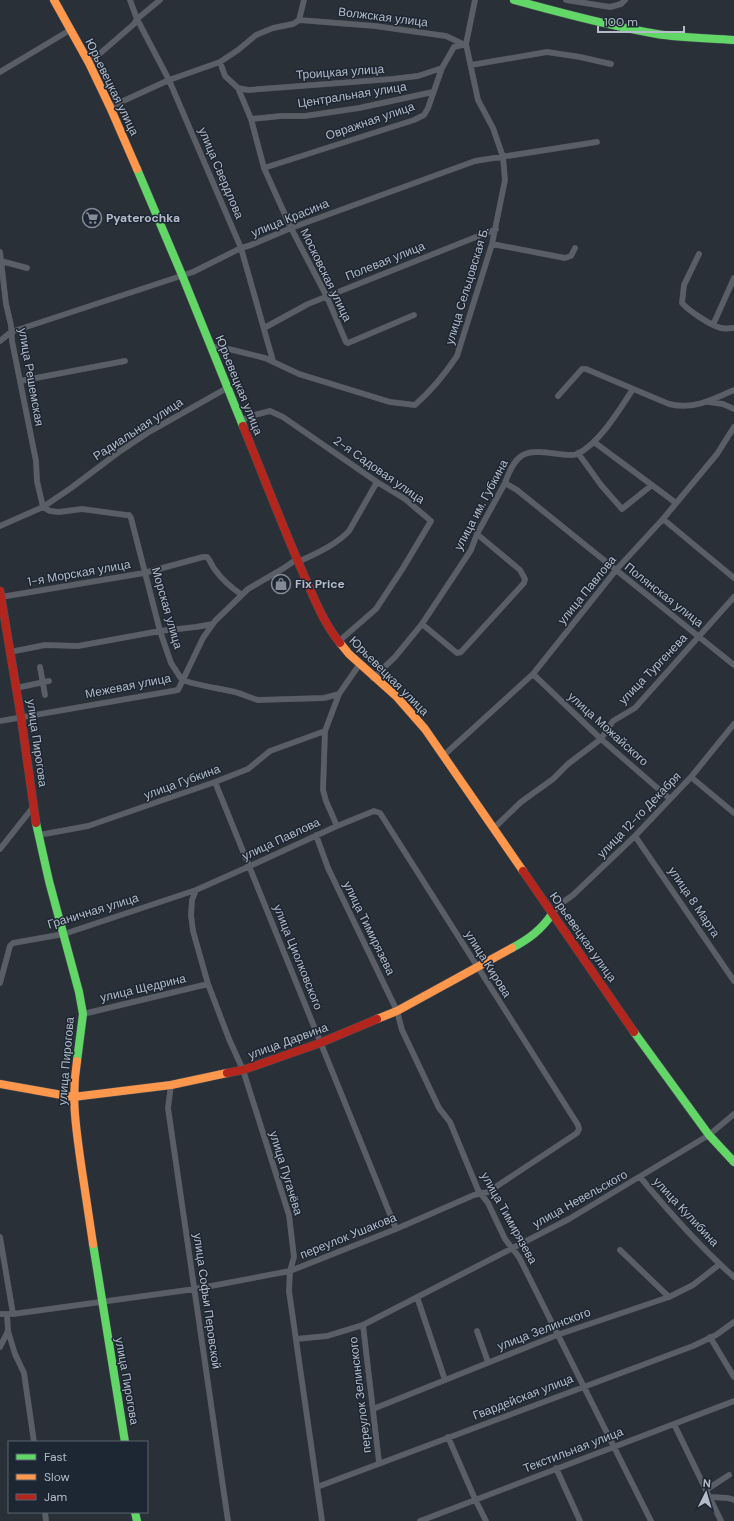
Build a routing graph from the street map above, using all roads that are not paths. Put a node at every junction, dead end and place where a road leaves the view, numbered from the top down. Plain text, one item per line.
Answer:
1 (54, 0) edge
2 (130, 0) edge
3 (160, 0) edge
4 (304, 0) edge
5 (475, 0) edge
6 (514, 0) edge
7 (566, 0) edge
8 (625, 0) edge
9 (137, 19) junction
10 (300, 20) junction
11 (70, 30) junction
12 (734, 40) edge
13 (464, 44) junction
14 (89, 62) junction
15 (220, 62) junction
16 (611, 64) dead end
17 (471, 65) junction
18 (442, 68) junction
19 (0, 72) edge
20 (169, 80) junction
21 (238, 88) junction
22 (433, 92) junction
23 (110, 106) junction
24 (251, 119) junction
25 (597, 142) dead end
26 (502, 157) junction
27 (264, 168) junction
28 (291, 228) junction
29 (496, 229) junction
30 (492, 244) junction
31 (241, 248) junction
32 (575, 248) dead end
33 (0, 252) edge
34 (699, 254) dead end
35 (1, 261) junction
36 (27, 268) dead end
37 (182, 275) junction
38 (734, 278) edge
39 (327, 297) junction
40 (414, 315) dead end
41 (713, 325) junction
42 (264, 328) junction
43 (734, 328) edge
44 (11, 332) junction
45 (0, 341) edge
46 (210, 346) junction
47 (125, 361) dead end
48 (273, 361) junction
49 (20, 381) junction
50 (227, 388) junction
51 (633, 389) junction
52 (734, 390) edge
53 (558, 396) dead end
54 (708, 402) junction
55 (734, 409) edge
56 (240, 421) junction
57 (734, 427) edge
58 (594, 442) junction
59 (578, 453) junction
60 (377, 482) junction
61 (505, 483) junction
62 (652, 485) junction
63 (676, 503) junction
64 (43, 507) junction
65 (663, 519) junction
66 (0, 526) edge
67 (477, 534) junction
68 (297, 560) junction
69 (616, 570) junction
70 (144, 573) junction
71 (734, 578) edge
72 (1, 594) edge
73 (242, 595) junction
74 (734, 597) edge
75 (213, 624) junction
76 (422, 624) junction
77 (160, 630) junction
78 (699, 636) junction
79 (338, 642) junction
80 (10, 652) junction
81 (359, 665) junction
82 (734, 665) edge
83 (40, 667) dead end
84 (533, 674) junction
85 (373, 678) junction
86 (182, 680) junction
87 (46, 682) junction
88 (16, 688) junction
89 (339, 694) junction
90 (45, 695) dead end
91 (22, 717) junction
92 (0, 721) edge
93 (734, 724) edge
94 (325, 731) junction
95 (601, 739) junction
96 (444, 755) junction
97 (691, 777) junction
98 (215, 782) junction
99 (670, 799) junction
100 (34, 806) junction
101 (377, 811) joint
102 (734, 813) edge
103 (337, 826) junction
104 (494, 828) junction
105 (39, 835) junction
106 (316, 835) junction
107 (635, 836) junction
108 (0, 849) edge
109 (250, 866) junction
110 (196, 890) junction
111 (552, 914) junction
112 (64, 934) junction
113 (478, 967) junction
114 (734, 981) edge
115 (0, 983) edge
116 (208, 984) junction
117 (397, 1011) junction
118 (83, 1014) junction
119 (320, 1043) junction
120 (243, 1070) junction
121 (0, 1084) edge
122 (170, 1085) junction
123 (73, 1097) junction
124 (734, 1114) edge
125 (579, 1129) joint
126 (709, 1135) junction
127 (734, 1162) edge
128 (640, 1177) junction
129 (481, 1193) junction
130 (396, 1229) junction
131 (0, 1237) edge
132 (512, 1248) junction
133 (620, 1250) dead end
134 (720, 1264) junction
135 (290, 1271) junction
136 (734, 1277) edge
137 (195, 1289) junction
138 (417, 1297) junction
139 (669, 1297) junction
140 (101, 1301) junction
141 (0, 1314) edge
142 (14, 1314) junction
143 (7, 1315) junction
144 (734, 1322) edge
145 (363, 1325) junction
146 (8, 1331) junction
147 (477, 1331) dead end
148 (557, 1335) junction
149 (710, 1338) junction
150 (296, 1339) junction
151 (0, 1347) edge
152 (488, 1362) junction
153 (734, 1377) edge
154 (445, 1380) junction
155 (583, 1386) junction
156 (734, 1401) edge
157 (373, 1409) junction
158 (674, 1424) junction
159 (448, 1436) junction
160 (34, 1441) edge
161 (125, 1441) edge
162 (613, 1447) junction
163 (380, 1462) junction
164 (556, 1468) junction
165 (729, 1475) dead end
166 (317, 1487) junction
167 (706, 1490) junction
168 (710, 1497) junction
169 (475, 1500) junction
170 (734, 1500) edge
171 (228, 1521) edge
172 (322, 1521) edge
173 (420, 1521) edge
174 (486, 1521) edge
175 (580, 1521) edge
176 (651, 1521) edge
177 (721, 1521) edge

1 - 11 street, Юрьевецкая улица
2 - 9 street, улица Свердлова
3 - 9 street
4 - 10 street
5 - 13 street, улица Сельцовская Б.
6 - 12 street
7 - 8 street
9 - 14 street
9 - 20 street, улица Свердлова
10 - 13 street, Волжская улица
10 - 15 street
11 - 14 street, Юрьевецкая улица
11 - 19 street
13 - 17 street, улица Сельцовская Б.
13 - 18 street, Овражная улица
14 - 23 street, Юрьевецкая улица
15 - 20 street
15 - 21 street, Московская улица
16 - 17 street
17 - 26 street, улица Сельцовская Б.
18 - 21 street, Троицкая улица
18 - 22 street, Овражная улица
20 - 23 street
20 - 31 street, улица Свердлова
21 - 24 street, Московская улица
22 - 24 street, Центральная улица
22 - 27 street, Овражная улица
23 - 37 street, Юрьевецкая улица
24 - 27 street, Московская улица
25 - 26 street, улица Красина
26 - 28 street, улица Красина
26 - 29 street, улица Сельцовская Б.
27 - 28 street, Московская улица
28 - 31 street, улица Красина
28 - 39 street, Московская улица
29 - 30 street, улица Сельцовская Б.
29 - 39 street, Полевая улица
30 - 32 street
30 - 48 street, улица Сельцовская Б.
31 - 37 street, улица Красина
31 - 42 street, улица Свердлова
33 - 35 street, улица Решемская
34 - 41 street
35 - 36 street
35 - 44 street, улица Решемская
37 - 44 street, улица Красина
37 - 46 street, Юрьевецкая улица
38 - 41 street
39 - 40 street, Московская улица
39 - 42 street, Полевая улица
41 - 43 street
42 - 48 street, улица Свердлова
44 - 45 street, улица Красина
44 - 49 street, улица Решемская
46 - 48 street, улица Сельцовская Б.
46 - 50 street, Юрьевецкая улица
47 - 49 street
49 - 64 street, улица Решемская
50 - 56 street, Юрьевецкая улица
50 - 64 street, Радиальная улица
51 - 53 street
51 - 54 street
51 - 58 street
52 - 54 street
54 - 55 street
56 - 60 street, 2-я Садовая улица
56 - 68 street, Юрьевецкая улица
57 - 63 street, улица Павлова
58 - 59 street
58 - 62 street
59 - 61 street, улица им. Губкина
59 - 62 street
60 - 68 street, Межевая улица
60 - 79 street, 2-я Садовая улица
61 - 67 street, улица им. Губкина
61 - 69 street, Полянская улица
62 - 63 street
63 - 65 street, улица Павлова
64 - 66 street
64 - 70 street, Морская улица
65 - 69 street, улица Павлова
65 - 71 street
67 - 76 street, улица им. Губкина
67 - 76 street
68 - 73 street, Межевая улица
68 - 79 street, Юрьевецкая улица
69 - 78 street, Полянская улица
69 - 84 street, улица Павлова
70 - 72 street, 1-я Морская улица
70 - 73 street, 1-я Морская улица
70 - 77 street, Морская улица
72 - 80 street, улица Пирогова
73 - 75 street, Межевая улица
74 - 78 street, улица Тургенева
75 - 77 street
75 - 86 street, Межевая улица
76 - 85 street, улица им. Губкина
77 - 80 street
77 - 86 street, Морская улица
78 - 82 street, Полянская улица
78 - 95 street, улица Тургенева
79 - 81 street, Юрьевецкая улица
80 - 88 street, улица Пирогова
81 - 85 street, Юрьевецкая улица
81 - 89 street
83 - 87 street
84 - 95 street, улица Можайского
84 - 96 street, улица Павлова
85 - 96 street, Юрьевецкая улица
86 - 89 street
86 - 91 street, Межевая улица
87 - 88 street
87 - 90 street
88 - 91 street, улица Пирогова
89 - 94 street
91 - 92 street, Межевая улица
91 - 100 street, улица Пирогова
93 - 97 street, улица 12-го Декабря
94 - 98 street, улица Губкина
94 - 103 street
95 - 99 street, улица Можайского
95 - 104 street, улица Тургенева
96 - 104 street, Юрьевецкая улица
97 - 99 street, улица 12-го Декабря
97 - 102 street
98 - 105 street, улица Губкина
98 - 109 street, улица Циолковского
99 - 107 street, улица 12-го Декабря
100 - 105 street, улица Пирогова
100 - 108 street
101 - 103 street, улица Павлова
101 - 113 street, улица Кирова
103 - 106 street, улица Павлова
104 - 111 street, Юрьевецкая улица
105 - 112 street, улица Пирогова
106 - 109 street, улица Павлова
106 - 117 street, улица Тимирязева
107 - 111 street, улица 12-го Декабря
107 - 114 street, улица 8 Марта
109 - 110 street, улица Павлова
109 - 119 street, улица Циолковского
110 - 112 street, Граничная улица
110 - 116 street, улица Пугачёва
111 - 113 street, улица Дарвина
111 - 126 street, Юрьевецкая улица
112 - 115 street, Граничная улица
112 - 118 street, улица Пирогова
113 - 117 street, улица Дарвина
113 - 125 street, улица Кирова
116 - 118 street, улица Щедрина
116 - 120 street, улица Пугачёва
117 - 119 street, улица Дарвина
117 - 129 street, улица Тимирязева
118 - 123 street, улица Пирогова
119 - 120 street, улица Дарвина
119 - 130 street, улица Циолковского
120 - 122 street, улица Дарвина
120 - 135 street, улица Пугачёва
121 - 123 street, улица Дарвина
122 - 123 street, улица Дарвина
122 - 137 street, улица Софьи Перовской
123 - 140 street, улица Пирогова
124 - 126 street, улица Невельского
125 - 129 street, переулок Ушакова
126 - 127 street, Юрьевецкая улица
126 - 128 street, улица Невельского
128 - 132 street, улица Невельского
128 - 134 street, улица Кулибина
129 - 130 street, переулок Ушакова
129 - 132 street, улица Тимирязева
130 - 135 street, переулок Ушакова
131 - 142 street
132 - 138 street, улица Невельского
132 - 148 street, улица Тимирязева
133 - 139 street
134 - 136 street, улица Кулибина
134 - 139 street, улица Зелинского
135 - 137 street, переулок Ушакова
135 - 150 street, улица Пугачёва
137 - 140 street, переулок Ушакова
137 - 171 street, улица Софьи Перовской
138 - 145 street, улица Невельского
138 - 154 street
139 - 148 street, улица Зелинского
140 - 142 street, переулок Ушакова
140 - 161 street, улица Пирогова
141 - 143 street, переулок Ушакова
142 - 143 street, переулок Ушакова
143 - 146 street
144 - 149 street, Гвардейская улица
145 - 150 street, улица Невельского
145 - 157 street, переулок Зелинского
146 - 151 street
146 - 160 street
147 - 152 street
148 - 152 street, улица Зелинского
148 - 155 street, улица Тимирязева
149 - 153 street
149 - 155 street, Гвардейская улица
150 - 166 street, улица Пугачёва
152 - 154 street, улица Зелинского
154 - 157 street, улица Зелинского
155 - 159 street, Гвардейская улица
155 - 162 street, улица Тимирязева
156 - 158 street, Текстильная улица
157 - 163 street, переулок Зелинского
158 - 162 street, Текстильная улица
158 - 167 street
159 - 163 street, Гвардейская улица
159 - 169 street
162 - 164 street, Текстильная улица
162 - 176 street, улица Тимирязева
163 - 166 street, Гвардейская улица
164 - 169 street, Текстильная улица
164 - 175 street
165 - 167 street
166 - 172 street, улица Пугачёва
167 - 168 street
168 - 170 street
168 - 177 street
169 - 173 street, Текстильная улица
169 - 174 street

